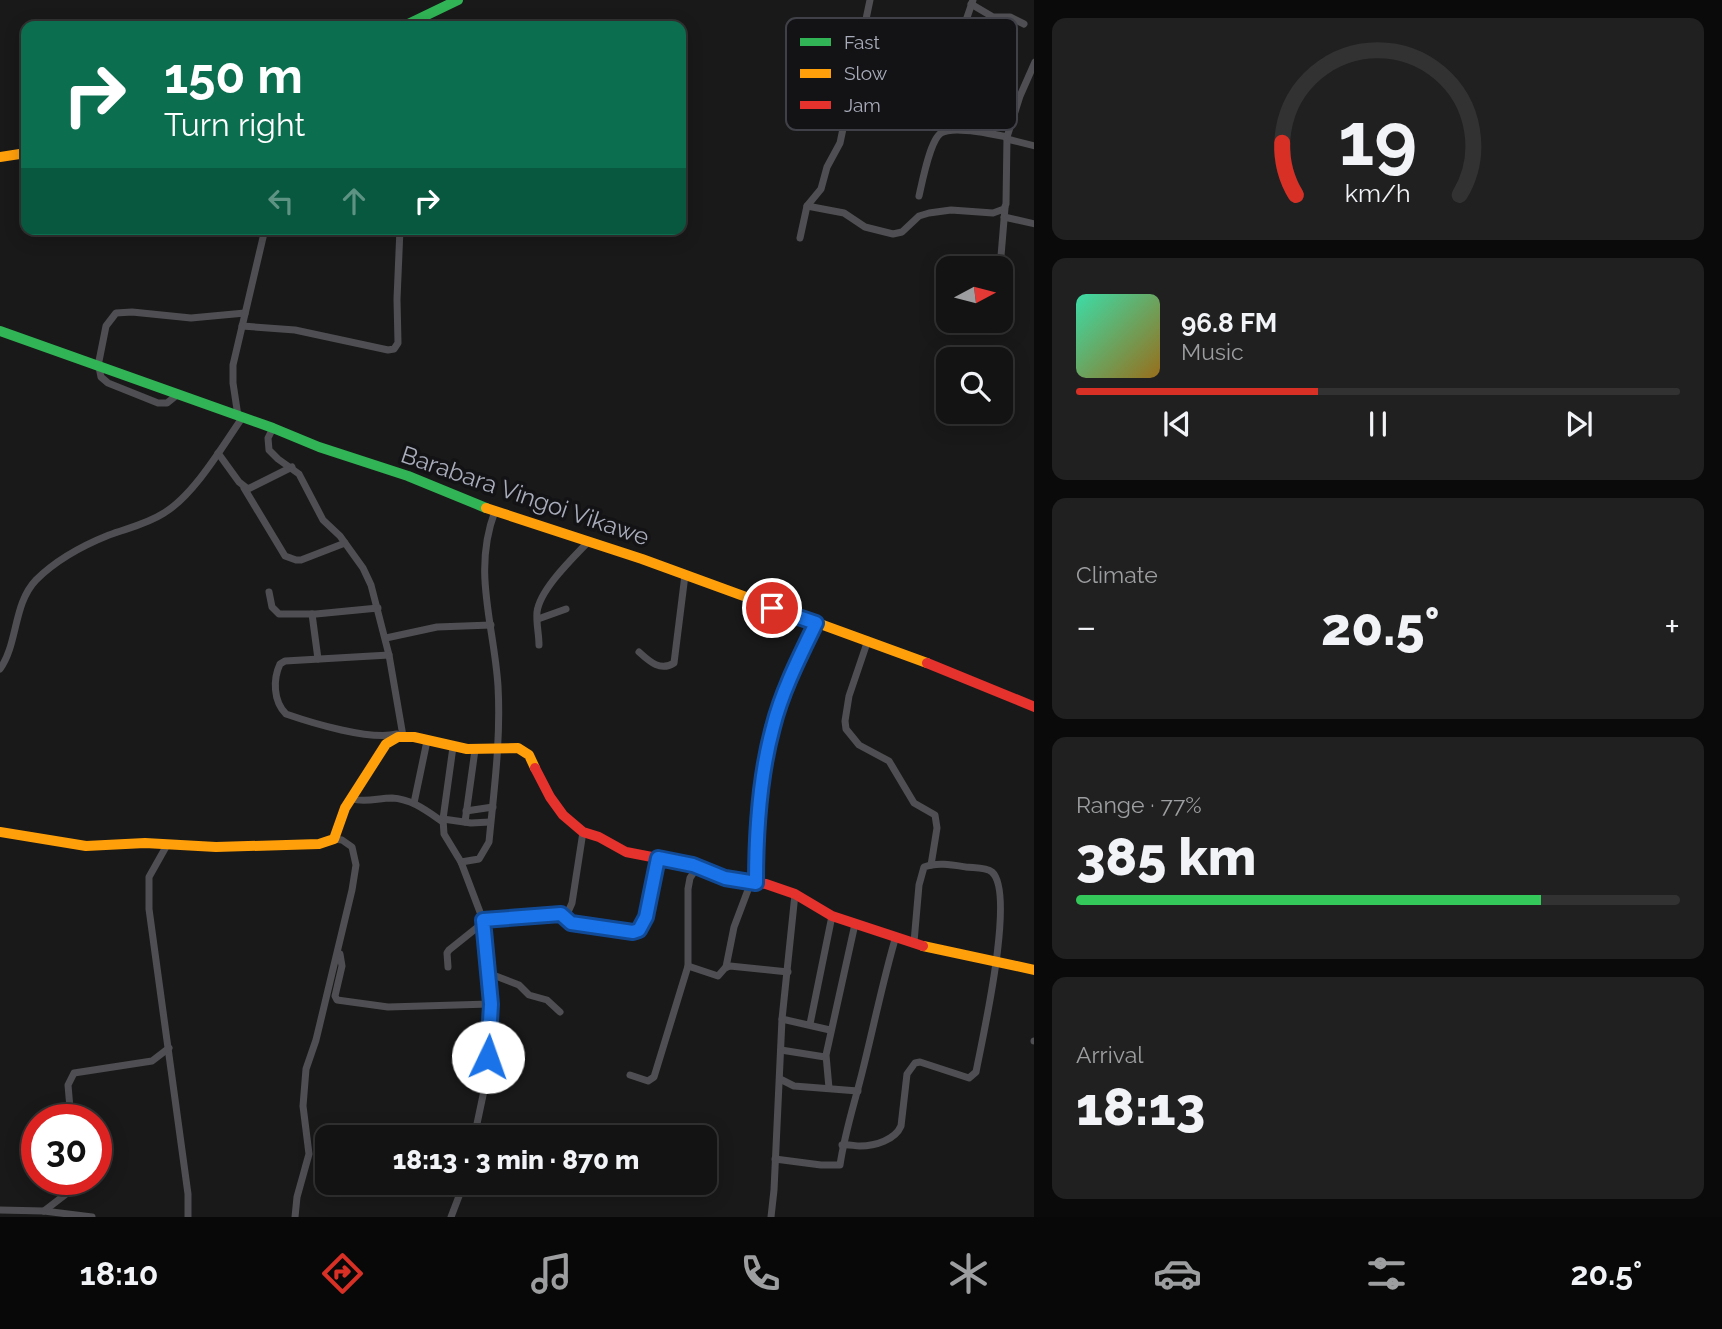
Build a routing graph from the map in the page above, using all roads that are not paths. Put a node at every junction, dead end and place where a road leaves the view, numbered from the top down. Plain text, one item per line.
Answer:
1 (458, 0) edge
2 (870, 0) edge
3 (972, 2) edge
4 (866, 18) edge
5 (1012, 18) edge
6 (1017, 20) edge
7 (414, 21) edge
8 (1024, 24) dead end
9 (1034, 62) edge
10 (1017, 106) edge
11 (843, 130) edge
12 (1009, 130) edge
13 (1007, 138) junction
14 (1034, 146) edge
15 (21, 154) edge
16 (0, 157) edge
17 (919, 196) dead end
18 (807, 206) junction
19 (1005, 208) junction
20 (1004, 217) junction
21 (1034, 224) edge
22 (264, 235) edge
23 (400, 235) edge
24 (800, 238) dead end
25 (1001, 256) edge
26 (245, 313) junction
27 (242, 326) junction
28 (0, 331) edge
29 (98, 367) junction
30 (240, 417) junction
31 (273, 428) junction
32 (218, 453) junction
33 (292, 467) junction
34 (244, 488) junction
35 (495, 511) junction
36 (589, 541) junction
37 (345, 543) junction
38 (685, 575) junction
39 (269, 592) dead end
40 (378, 608) junction
41 (566, 608) dead end
42 (312, 614) junction
43 (537, 619) junction
44 (816, 623) junction
45 (491, 625) junction
46 (386, 638) junction
47 (868, 640) junction
48 (539, 645) dead end
49 (639, 652) dead end
50 (389, 655) junction
51 (318, 659) junction
52 (0, 669) edge
53 (1034, 707) edge
54 (402, 734) junction
55 (427, 741) junction
56 (453, 747) junction
57 (499, 749) junction
58 (475, 750) junction
59 (352, 799) junction
60 (414, 803) junction
61 (493, 807) junction
62 (466, 811) junction
63 (443, 820) junction
64 (465, 822) junction
65 (491, 822) junction
66 (0, 832) edge
67 (583, 832) junction
68 (334, 839) junction
69 (167, 845) junction
70 (658, 858) junction
71 (461, 862) junction
72 (931, 865) junction
73 (698, 866) junction
74 (753, 882) junction
75 (795, 894) junction
76 (561, 914) junction
77 (832, 916) junction
78 (483, 921) junction
79 (855, 924) junction
80 (896, 936) junction
81 (914, 942) junction
82 (338, 950) junction
83 (997, 964) junction
84 (688, 966) junction
85 (448, 967) dead end
86 (726, 967) junction
87 (1034, 970) edge
88 (488, 972) junction
89 (788, 972) junction
90 (491, 1004) junction
91 (560, 1012) dead end
92 (782, 1019) junction
93 (810, 1024) junction
94 (830, 1030) junction
95 (169, 1048) junction
96 (780, 1050) junction
97 (825, 1057) junction
98 (630, 1075) dead end
99 (780, 1079) junction
100 (829, 1088) junction
101 (858, 1091) junction
102 (70, 1104) edge
103 (477, 1125) edge
104 (842, 1144) junction
105 (775, 1159) junction
106 (65, 1195) edge
107 (460, 1195) edge
108 (0, 1210) edge
109 (44, 1211) junction
110 (92, 1217) edge
111 (188, 1217) edge
112 (295, 1217) edge
113 (452, 1217) edge
114 (771, 1217) edge

1 - 7 street
2 - 4 street
3 - 5 street
6 - 8 street
9 - 10 street
11 - 18 street
12 - 13 street
13 - 14 street
13 - 17 street
13 - 19 street
15 - 16 street
18 - 19 street
18 - 24 street
19 - 20 street
20 - 21 street
20 - 25 street
22 - 26 street
23 - 27 street
26 - 27 street
26 - 29 street
27 - 30 street
28 - 29 street, Barabara Vingoi Vikawe
29 - 30 street, Barabara Vingoi Vikawe
30 - 31 street, Barabara Vingoi Vikawe
30 - 32 street
31 - 33 street
31 - 35 street, Barabara Vingoi Vikawe
32 - 34 street
32 - 52 street
33 - 34 street
33 - 37 street
34 - 37 street
35 - 36 street, Barabara Vingoi Vikawe
35 - 45 street
36 - 38 street, Barabara Vingoi Vikawe
36 - 43 street
37 - 40 street
38 - 44 street, Barabara Vingoi Vikawe
38 - 49 street
39 - 42 street
40 - 42 street
40 - 46 street
41 - 43 street
42 - 51 street
43 - 48 street
44 - 47 street, Barabara Vingoi Vikawe
44 - 74 street
45 - 46 street
45 - 57 street
46 - 50 street
47 - 53 street, Barabara Vingoi Vikawe
47 - 72 street
50 - 51 street
50 - 54 street
51 - 54 street
54 - 55 street
54 - 59 street
55 - 56 street
55 - 60 street
56 - 58 street
56 - 63 street
57 - 58 street
57 - 61 street
57 - 67 street
58 - 62 street
59 - 60 street
59 - 68 street
60 - 63 street
61 - 62 street
61 - 65 street
62 - 64 street
63 - 64 street
63 - 71 street
64 - 65 street
65 - 71 street
66 - 69 street
67 - 70 street
67 - 76 street
68 - 69 street
68 - 82 street
69 - 95 street
70 - 73 street
70 - 76 street
71 - 78 street
72 - 81 street
72 - 83 street
73 - 74 street
73 - 84 street
74 - 75 street
74 - 86 street
75 - 77 street
75 - 89 street
76 - 78 street
77 - 79 street
77 - 93 street
78 - 85 street
78 - 88 street
79 - 80 street
79 - 94 street
80 - 81 street
80 - 101 street
81 - 83 street
82 - 90 street
82 - 112 street
83 - 87 street
83 - 104 street
84 - 86 street
84 - 98 street
86 - 89 street
88 - 90 street
88 - 91 street
89 - 92 street
90 - 103 street
92 - 93 street
92 - 96 street
93 - 94 street
94 - 97 street
95 - 102 street
95 - 111 street
96 - 97 street
96 - 99 street
97 - 100 street
99 - 100 street
99 - 105 street
100 - 101 street
101 - 104 street
104 - 105 street
105 - 114 street
106 - 109 street
107 - 113 street
108 - 109 street
109 - 110 street

